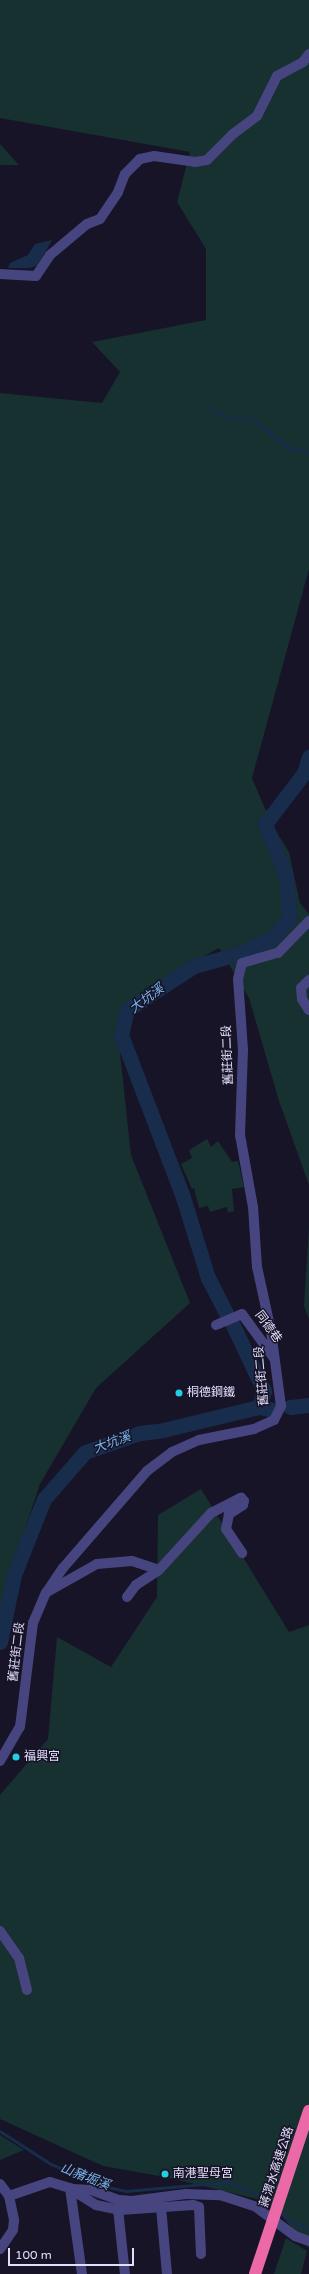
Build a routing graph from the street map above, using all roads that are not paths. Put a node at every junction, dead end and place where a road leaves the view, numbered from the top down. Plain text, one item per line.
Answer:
1 (309, 54) edge
2 (0, 274) edge
3 (309, 921) edge
4 (309, 980) edge
5 (309, 1010) edge
6 (216, 1325) dead end
7 (275, 1360) junction
8 (242, 1553) dead end
9 (159, 1570) junction
10 (46, 1593) junction
11 (127, 1597) dead end
12 (0, 1761) edge
13 (0, 1931) edge
14 (27, 1990) dead end
15 (309, 2111) edge
16 (0, 2184) edge
17 (70, 2188) junction
18 (9, 2196) junction
19 (161, 2207) junction
20 (118, 2210) junction
21 (271, 2232) junction
22 (309, 2241) edge
23 (0, 2249) edge
24 (201, 2254) dead end
25 (82, 2274) edge
26 (125, 2274) edge
27 (167, 2274) edge
28 (255, 2274) edge
29 (260, 2274) edge

1 - 2 street
3 - 7 street, 舊莊街二段
4 - 5 street
6 - 7 street, 同德巷
7 - 10 street, 舊莊街二段
8 - 9 street
9 - 10 street
9 - 11 street
10 - 12 street, 舊莊街二段
13 - 14 street
15 - 21 highway, 蔣渭水高速公路
16 - 18 street
17 - 18 street
17 - 20 street
17 - 22 street
17 - 25 street
18 - 23 street
19 - 20 street
19 - 24 street
19 - 27 street
20 - 26 street
21 - 28 highway
21 - 29 highway

